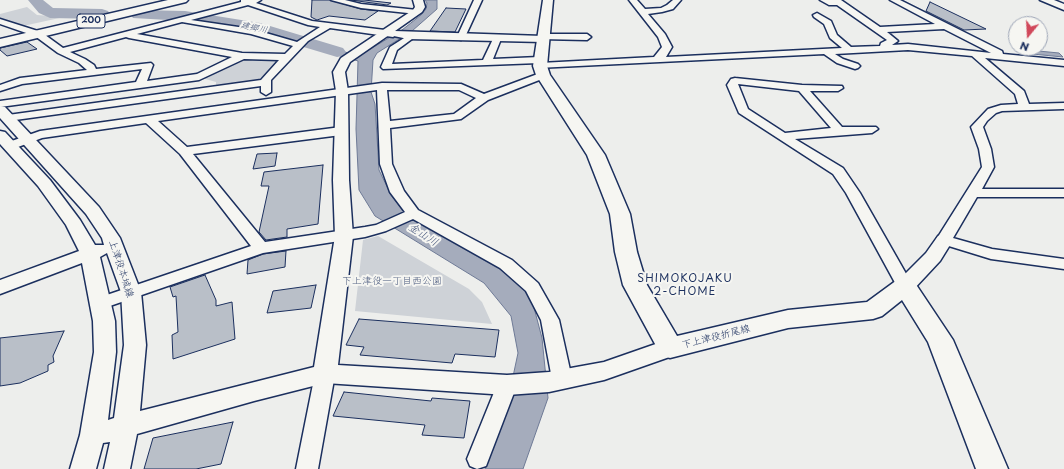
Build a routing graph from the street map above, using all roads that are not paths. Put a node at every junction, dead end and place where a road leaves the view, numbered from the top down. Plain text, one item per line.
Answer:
1 (182, 0) edge
2 (257, 0) edge
3 (335, 0) edge
4 (418, 0) edge
5 (478, 0) edge
6 (548, 0) edge
7 (633, 0) edge
8 (677, 0) edge
9 (824, 0) edge
10 (894, 0) edge
11 (1045, 0) edge
12 (245, 1) edge
13 (1064, 7) edge
14 (417, 12) junction
15 (643, 12) junction
16 (818, 15) dead end
17 (0, 20) edge
18 (181, 20) junction
19 (329, 26) junction
20 (946, 26) junction
21 (879, 30) junction
22 (390, 33) junction
23 (38, 34) junction
24 (124, 34) junction
25 (410, 36) junction
26 (587, 37) dead end
27 (460, 38) junction
28 (497, 39) junction
29 (0, 43) edge
30 (302, 43) junction
31 (886, 48) junction
32 (61, 50) junction
33 (849, 50) junction
34 (827, 52) junction
35 (975, 54) junction
36 (242, 56) junction
37 (542, 56) junction
38 (1006, 57) junction
39 (286, 58) junction
40 (657, 60) junction
41 (487, 62) junction
42 (1064, 63) edge
43 (855, 66) dead end
44 (92, 72) junction
45 (265, 82) junction
46 (140, 85) junction
47 (377, 87) junction
48 (0, 88) edge
49 (802, 88) junction
50 (838, 88) dead end
51 (346, 90) junction
52 (484, 98) junction
53 (268, 101) junction
54 (1024, 106) junction
55 (1064, 106) edge
56 (148, 119) junction
57 (384, 125) junction
58 (6, 129) edge
59 (872, 129) dead end
60 (340, 131) junction
61 (839, 131) junction
62 (783, 137) junction
63 (184, 151) junction
64 (972, 193) junction
65 (1064, 193) edge
66 (413, 213) junction
67 (344, 236) junction
68 (944, 240) junction
69 (114, 245) junction
70 (261, 248) junction
71 (90, 254) junction
72 (1064, 264) edge
73 (905, 286) junction
74 (0, 287) edge
75 (130, 292) junction
76 (101, 303) junction
77 (670, 348) junction
78 (325, 374) junction
79 (555, 381) junction
80 (507, 385) junction
81 (126, 426) junction
82 (93, 435) junction
83 (478, 459) dead end
84 (83, 469) edge
85 (117, 469) edge
86 (307, 469) edge
87 (992, 469) edge

1 - 23 highway, 200
2 - 12 street
3 - 14 street
4 - 14 street
5 - 27 street
6 - 37 main road
7 - 15 street
8 - 15 street
9 - 21 street
10 - 20 street
11 - 13 street
12 - 18 street
12 - 19 street
14 - 22 street
15 - 40 street
16 - 33 street
17 - 23 street
18 - 24 street
18 - 30 street
19 - 22 street
19 - 30 street
20 - 21 street
20 - 38 street
21 - 31 street
22 - 25 street
22 - 51 street
23 - 29 highway, 200
23 - 32 street
24 - 32 street
24 - 36 street
25 - 27 street
25 - 41 street
26 - 37 street
27 - 28 street
28 - 37 street
28 - 41 street
30 - 39 street
31 - 33 street
31 - 35 street
32 - 44 street
33 - 34 street
34 - 40 street
34 - 43 street
35 - 38 street
35 - 54 street
36 - 39 street
36 - 46 street
37 - 40 street
37 - 41 street
37 - 52 street
37 - 77 main road, 下上津役折尾線
38 - 42 street
39 - 45 street
44 - 46 street
44 - 48 street
45 - 53 street
45 - 58 street
46 - 58 street
47 - 51 street
47 - 52 street
47 - 57 street
49 - 50 street
49 - 61 street
49 - 62 street
51 - 53 street
51 - 60 street
52 - 57 street
53 - 56 street
54 - 55 street
54 - 64 street
56 - 58 street
56 - 63 street
57 - 66 street
58 - 69 street, 上津役本城線
58 - 71 street
59 - 61 street
60 - 63 street
60 - 67 street
61 - 62 street
62 - 73 street
63 - 70 street
64 - 65 street
64 - 68 street
66 - 67 street
66 - 79 street
67 - 70 street
67 - 78 street
68 - 72 street
68 - 73 street
69 - 71 street
69 - 75 street, 上津役本城線
70 - 75 street
71 - 74 street
71 - 76 street
73 - 77 main road, 下上津役折尾線
73 - 87 main road
75 - 76 street
75 - 81 street, 上津役本城線
76 - 82 street
77 - 79 street
78 - 80 street
78 - 81 street
78 - 86 street
79 - 80 street
80 - 83 street
81 - 82 street
81 - 85 street, 上津役本城線
82 - 84 street

